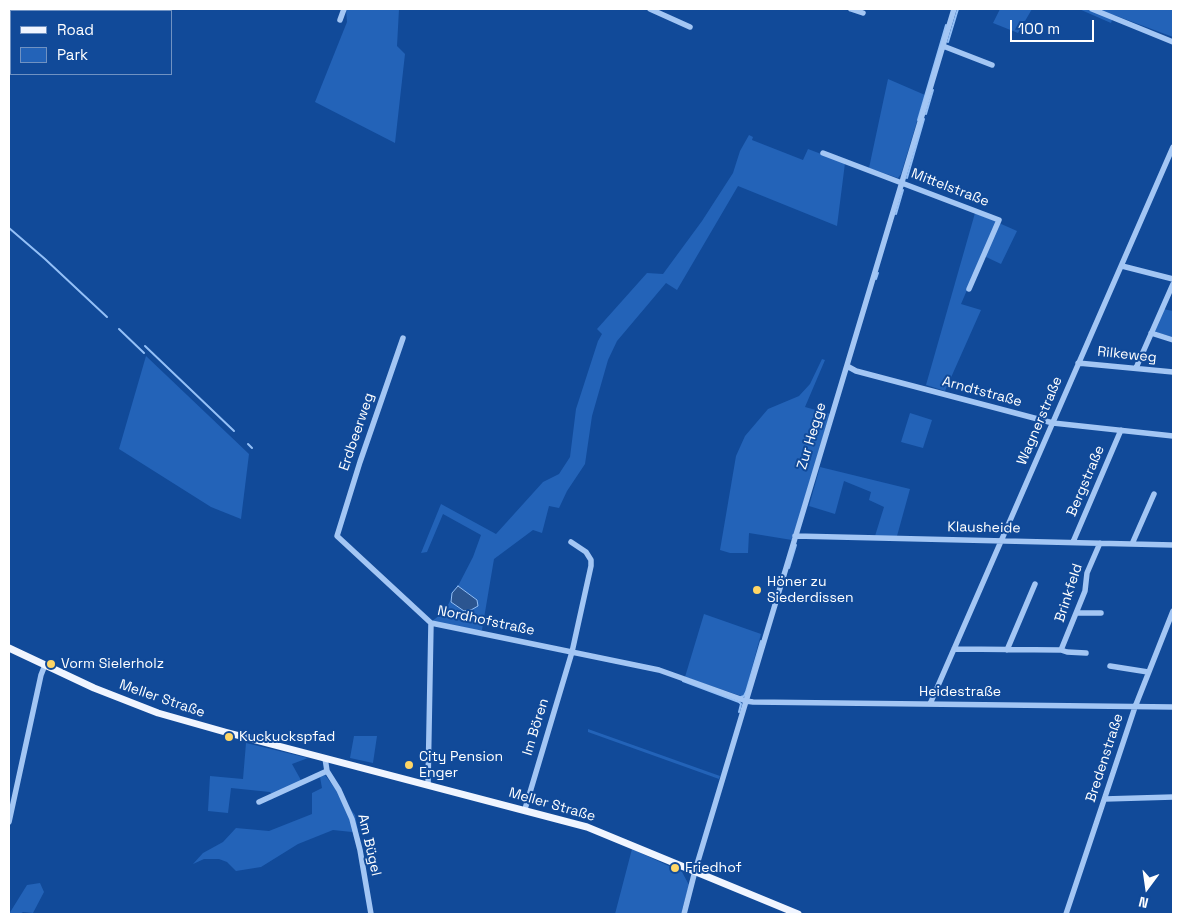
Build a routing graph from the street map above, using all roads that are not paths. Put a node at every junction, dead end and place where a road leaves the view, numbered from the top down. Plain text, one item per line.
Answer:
1 (344, 9) edge
2 (650, 9) edge
3 (851, 9) edge
4 (954, 9) edge
5 (1092, 9) edge
6 (863, 14) dead end
7 (340, 20) dead end
8 (690, 27) dead end
9 (1173, 42) edge
10 (943, 46) junction
11 (992, 65) dead end
12 (1173, 147) edge
13 (823, 152) dead end
14 (902, 183) junction
15 (1122, 266) junction
16 (1173, 279) edge
17 (1173, 284) edge
18 (969, 289) dead end
19 (1151, 334) junction
20 (403, 338) dead end
21 (1173, 340) edge
22 (1078, 363) junction
23 (846, 366) junction
24 (1136, 368) junction
25 (1173, 372) edge
26 (1053, 424) junction
27 (1121, 430) junction
28 (1173, 436) edge
29 (1154, 494) dead end
30 (338, 536) joint
31 (795, 536) junction
32 (1001, 541) junction
33 (570, 542) dead end
34 (1074, 542) junction
35 (1100, 543) junction
36 (1132, 544) junction
37 (1173, 545) edge
38 (1035, 584) dead end
39 (1173, 611) edge
40 (1077, 613) junction
41 (1101, 613) dead end
42 (431, 624) junction
43 (9, 648) edge
44 (954, 649) junction
45 (1008, 650) junction
46 (1061, 650) junction
47 (572, 652) junction
48 (1086, 653) dead end
49 (45, 666) junction
50 (1110, 666) dead end
51 (1148, 672) junction
52 (746, 701) junction
53 (930, 704) junction
54 (1135, 707) junction
55 (1173, 707) edge
56 (325, 758) junction
57 (326, 771) junction
58 (428, 785) junction
59 (1173, 797) edge
60 (1105, 798) junction
61 (259, 802) dead end
62 (525, 809) junction
63 (9, 822) edge
64 (695, 871) junction
65 (372, 914) edge
66 (684, 914) edge
67 (798, 914) edge
68 (1066, 914) edge

1 - 7 street
2 - 8 street
3 - 6 street
4 - 10 street, Zur Hegge
5 - 9 street
10 - 11 street
10 - 14 street, Zur Hegge
12 - 15 street, Wagnerstraße
13 - 14 street, Mittelstraße
14 - 18 street, Mittelstraße
14 - 23 street, Zur Hegge
15 - 16 street
15 - 22 street, Wagnerstraße
17 - 19 street
19 - 21 street
19 - 24 street
20 - 30 street, Erdbeerweg
22 - 24 street, Rilkeweg
22 - 26 street, Wagnerstraße
23 - 26 street, Arndtstraße
23 - 31 street, Zur Hegge
24 - 25 street, Rilkeweg
26 - 27 street, Arndtstraße
26 - 32 street, Wagnerstraße
27 - 28 street, Arndtstraße
27 - 34 street, Bergstraße
29 - 36 street
30 - 42 street, Nordhofstraße
31 - 32 street, Klausheide
31 - 52 street, Zur Hegge
32 - 34 street, Klausheide
32 - 44 street, Wagnerstraße
33 - 47 street
34 - 35 street, Klausheide
35 - 36 street, Klausheide
35 - 40 street, Brinkfeld
36 - 37 street, Klausheide
38 - 45 street
39 - 51 street, Bredenstraße
40 - 41 street
40 - 46 street, Brinkfeld
42 - 47 street, Nordhofstraße
42 - 58 street
43 - 49 main road, Meller Straße
44 - 45 street
44 - 53 street, Wagnerstraße
45 - 46 street
46 - 48 street
47 - 52 street, Nordhofstraße
47 - 62 street, Im Bören
49 - 56 main road, Meller Straße
49 - 63 street
50 - 51 street
51 - 54 street, Bredenstraße
52 - 53 street, Heidestraße
52 - 64 street, Zur Hegge
53 - 54 street, Heidestraße
54 - 55 street, Heidestraße
54 - 60 street, Bredenstraße
56 - 57 street, Am Bügel
56 - 58 main road, Meller Straße
57 - 61 street
57 - 65 street, Am Bügel
58 - 62 main road, Meller Straße
59 - 60 street
60 - 68 street, Bredenstraße
62 - 64 main road, Meller Straße
64 - 66 street, Zur Hegge
64 - 67 main road, Meller Straße

